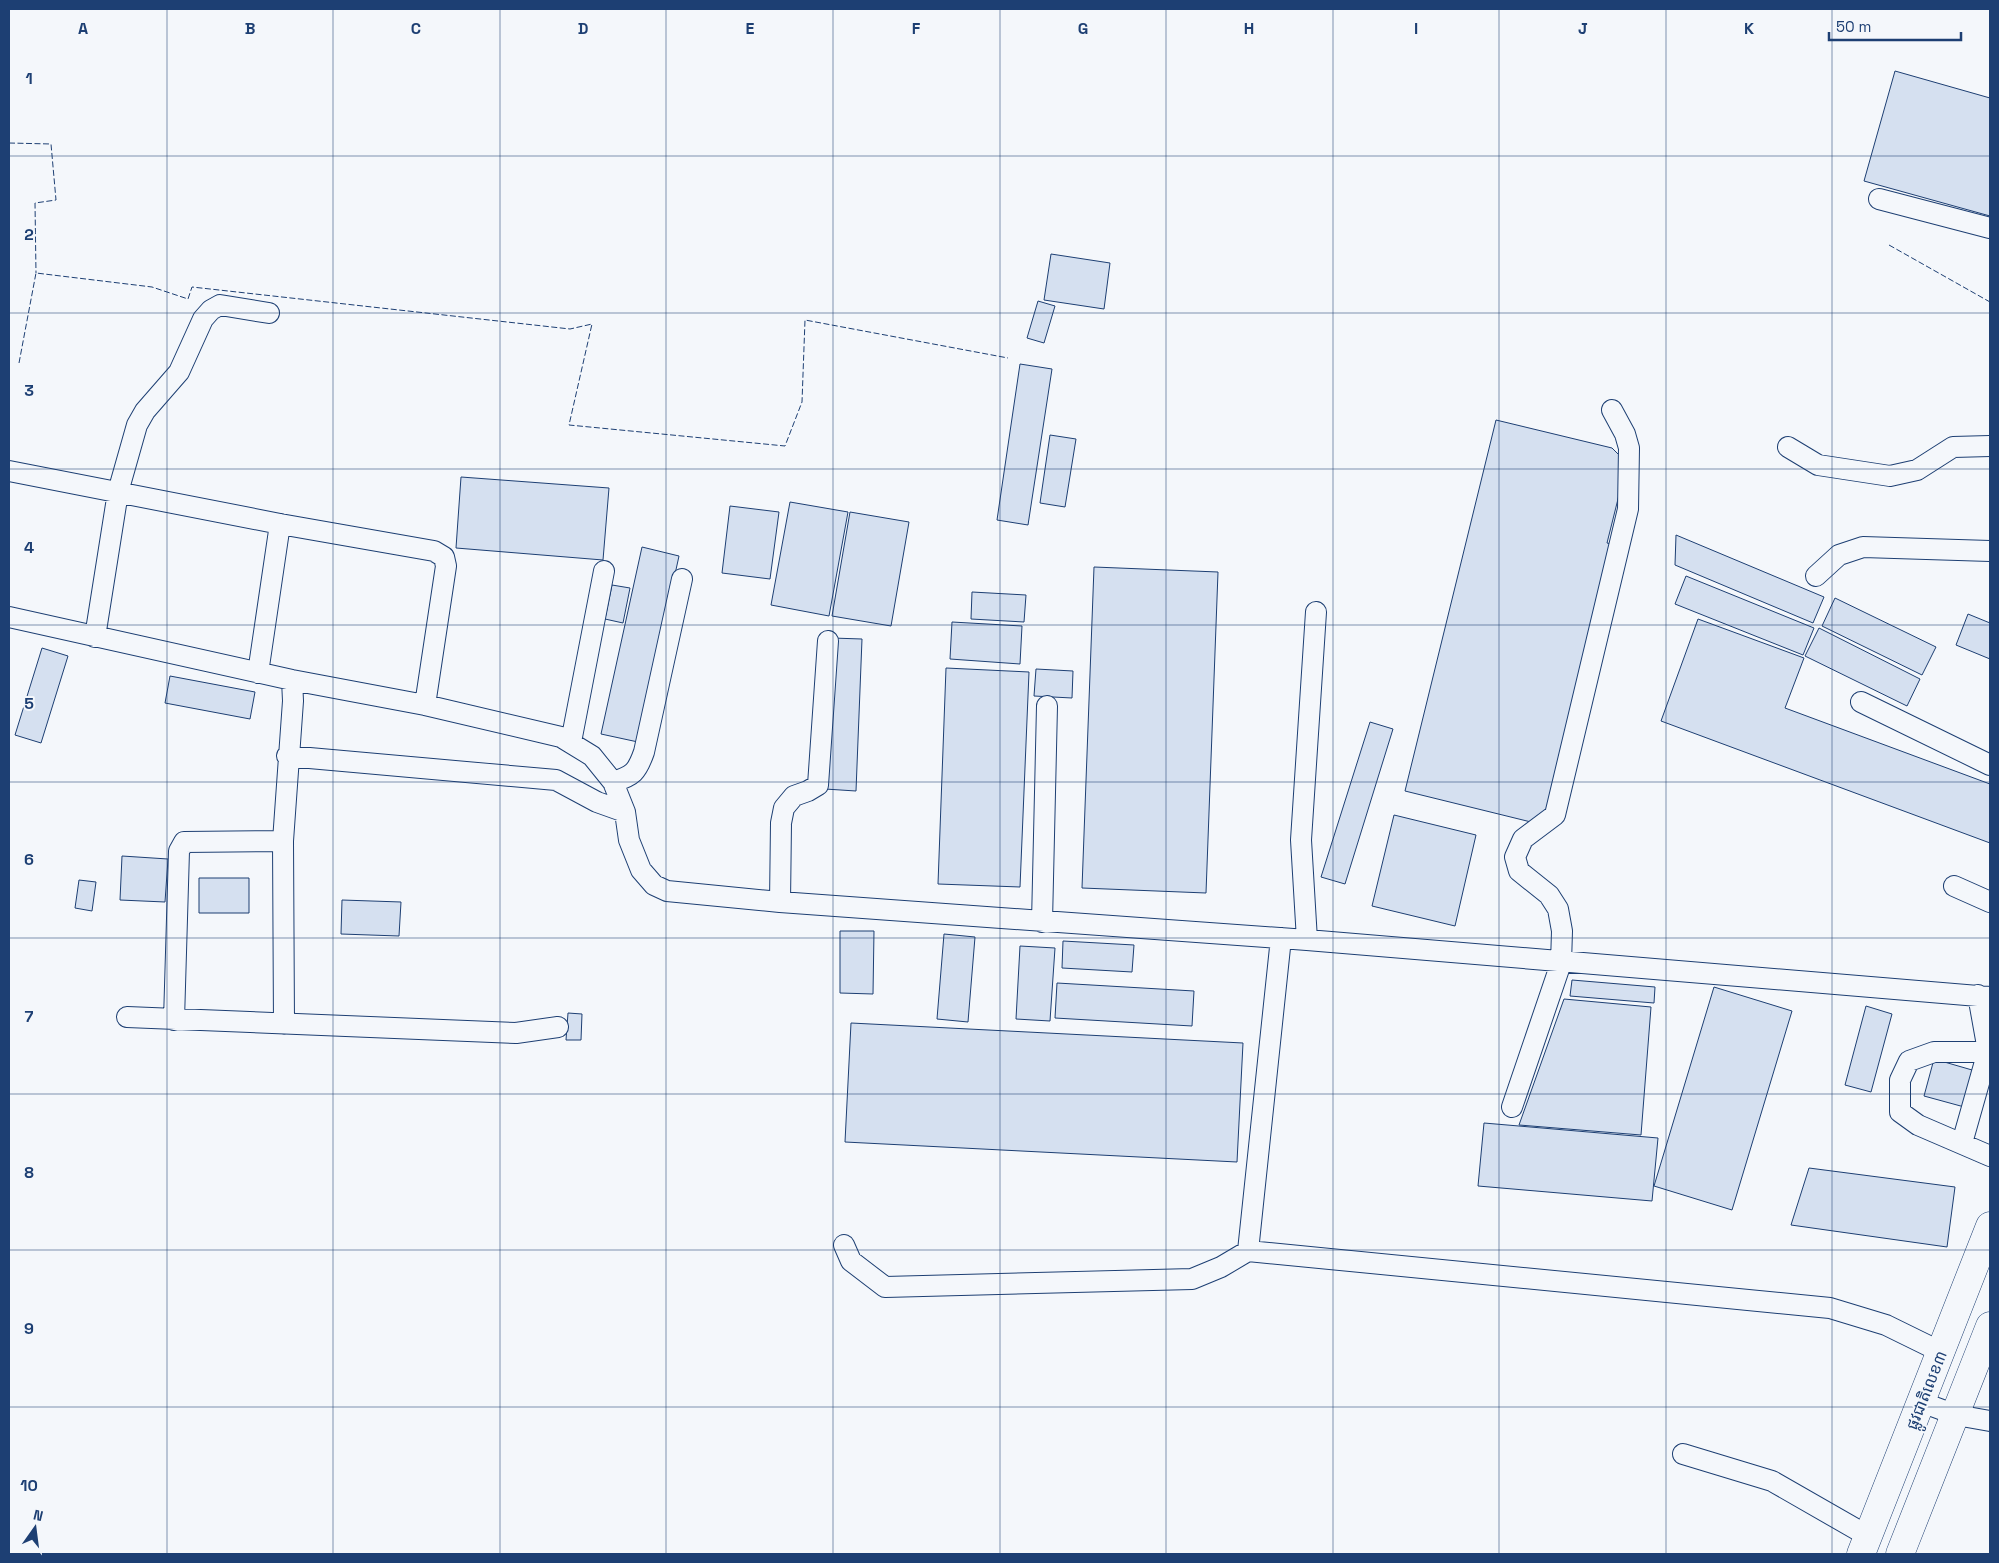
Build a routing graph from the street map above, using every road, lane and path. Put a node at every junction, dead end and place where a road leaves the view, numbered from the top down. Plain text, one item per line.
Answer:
1 (1879, 199) dead end
2 (1990, 228) edge
3 (269, 313) dead end
4 (1612, 410) dead end
5 (1990, 446) edge
6 (1788, 447) dead end
7 (9, 471) edge
8 (118, 492) junction
9 (280, 524) junction
10 (1990, 551) edge
11 (604, 571) dead end
12 (1816, 576) dead end
13 (682, 579) dead end
14 (1316, 612) dead end
15 (9, 617) edge
16 (95, 637) junction
17 (828, 641) dead end
18 (258, 673) junction
19 (292, 680) junction
20 (1861, 702) dead end
21 (425, 705) junction
22 (1047, 706) dead end
23 (570, 742) junction
24 (288, 756) junction
25 (1990, 765) edge
26 (613, 782) junction
27 (625, 812) junction
28 (284, 841) junction
29 (1954, 886) dead end
30 (780, 902) junction
31 (1990, 902) edge
32 (1042, 922) junction
33 (1281, 938) junction
34 (1306, 940) junction
35 (1561, 963) junction
36 (1984, 996) edge
37 (128, 1017) dead end
38 (174, 1020) junction
39 (284, 1024) junction
40 (558, 1027) dead end
41 (1989, 1052) edge
42 (1512, 1107) dead end
43 (1962, 1143) junction
44 (1990, 1156) edge
45 (1990, 1226) edge
46 (844, 1245) dead end
47 (1248, 1250) junction
48 (1990, 1326) edge
49 (1941, 1352) junction
50 (1921, 1402) junction
51 (1956, 1415) junction
52 (1990, 1421) edge
53 (1683, 1454) dead end
54 (1865, 1545) edge
55 (1900, 1554) edge

1 - 2 street
3 - 8 street
4 - 35 street
5 - 6 street
7 - 8 street
8 - 9 street
8 - 16 street
9 - 18 street
9 - 21 street
10 - 12 street
11 - 23 street
13 - 26 street
14 - 34 street
15 - 16 street
16 - 18 street
17 - 30 street
18 - 19 street
19 - 21 street
19 - 24 street
20 - 25 street
21 - 23 street
22 - 32 street
23 - 26 street
24 - 27 street
24 - 28 street
26 - 27 street
27 - 30 street
28 - 38 street
28 - 39 street
29 - 31 street
30 - 32 street
32 - 33 street
33 - 34 street
33 - 47 street
34 - 35 street
35 - 36 street
35 - 42 street
36 - 41 street
37 - 38 street
38 - 39 street
39 - 40 street
41 - 43 street
41 - 43 street
43 - 44 street
45 - 49 highway, ផ្លូវជាតិលេខ៣
46 - 47 street
47 - 49 street
48 - 51 highway
49 - 50 highway, ផ្លូវជាតិលេខ៣
50 - 51 street
50 - 54 highway, ផ្លូវជាតិលេខ៣
51 - 52 street
51 - 55 highway
53 - 54 street

